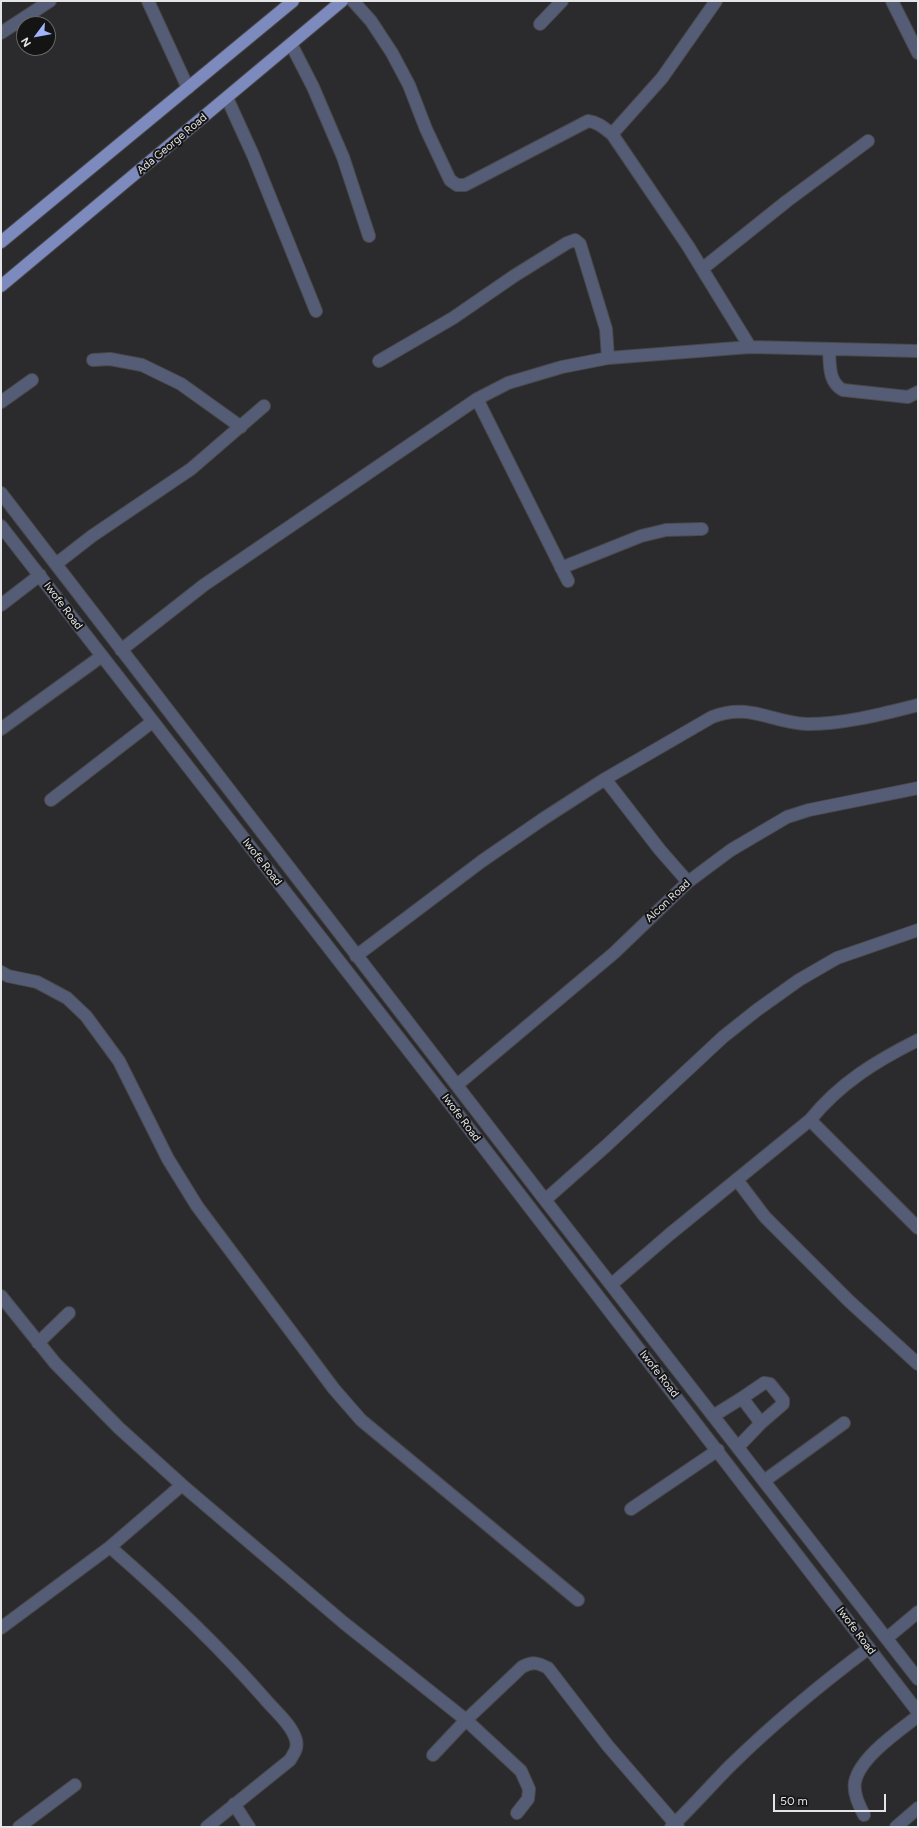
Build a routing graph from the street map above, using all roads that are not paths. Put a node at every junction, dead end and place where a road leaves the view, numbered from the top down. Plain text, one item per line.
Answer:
1 (50, 1) edge
2 (148, 1) edge
3 (292, 1) edge
4 (342, 1) edge
5 (353, 1) edge
6 (562, 1) edge
7 (716, 1) edge
8 (892, 1) edge
9 (540, 24) dead end
10 (1, 33) edge
11 (291, 44) junction
12 (918, 53) edge
13 (188, 88) junction
14 (227, 98) junction
15 (612, 134) junction
16 (868, 141) dead end
17 (369, 236) dead end
18 (1, 242) edge
19 (702, 269) junction
20 (1, 286) edge
21 (316, 311) dead end
22 (750, 347) junction
23 (829, 349) junction
24 (918, 351) edge
25 (608, 358) junction
26 (93, 360) dead end
27 (379, 361) dead end
28 (32, 380) dead end
29 (918, 392) edge
30 (477, 399) junction
31 (1, 402) edge
32 (264, 406) dead end
33 (241, 426) junction
34 (1, 493) edge
35 (1, 526) edge
36 (702, 529) dead end
37 (56, 564) junction
38 (561, 568) junction
39 (40, 575) junction
40 (568, 581) dead end
41 (1, 604) edge
42 (121, 650) junction
43 (102, 656) junction
44 (918, 705) edge
45 (152, 722) junction
46 (1, 729) edge
47 (605, 779) junction
48 (918, 788) edge
49 (51, 800) dead end
50 (688, 882) junction
51 (918, 930) edge
52 (356, 956) junction
53 (1, 972) edge
54 (918, 1040) edge
55 (457, 1085) junction
56 (810, 1120) junction
57 (737, 1180) junction
58 (545, 1200) junction
59 (918, 1228) edge
60 (612, 1284) junction
61 (1, 1296) edge
62 (69, 1313) dead end
63 (38, 1343) junction
64 (918, 1364) edge
65 (742, 1398) junction
66 (713, 1416) junction
67 (761, 1423) junction
68 (844, 1423) dead end
69 (738, 1448) junction
70 (718, 1450) junction
71 (764, 1481) junction
72 (182, 1485) junction
73 (631, 1510) dead end
74 (110, 1548) junction
75 (578, 1600) dead end
76 (918, 1612) edge
77 (1, 1628) edge
78 (886, 1638) junction
79 (869, 1648) junction
80 (918, 1678) edge
81 (918, 1712) edge
82 (918, 1716) edge
83 (466, 1720) junction
84 (433, 1755) dead end
85 (75, 1785) dead end
86 (234, 1804) junction
87 (918, 1808) edge
88 (517, 1813) dead end
89 (864, 1814) dead end
90 (675, 1826) edge
91 (19, 1827) edge
92 (208, 1827) edge
93 (249, 1827) edge
94 (896, 1827) edge

1 - 10 street
2 - 13 street
3 - 13 main road
4 - 11 main road, Ada George Road
5 - 15 street
6 - 9 street
7 - 15 street
8 - 12 street
11 - 14 main road, Ada George Road
11 - 17 street
13 - 18 main road
14 - 20 main road, Ada George Road
14 - 21 street
15 - 19 street
16 - 19 street
19 - 22 street
22 - 23 street
22 - 25 street
23 - 24 street
23 - 29 street
25 - 27 street
25 - 30 street
26 - 33 street
28 - 31 street
30 - 38 street
30 - 42 street
32 - 33 street
33 - 37 street
34 - 37 street, Iwofe Road
35 - 39 street, Iwofe Road
36 - 38 street
37 - 42 street, Iwofe Road
38 - 40 street
39 - 41 street
39 - 43 street, Iwofe Road
42 - 52 street, Iwofe Road
43 - 45 street, Iwofe Road
43 - 46 street
44 - 47 street
45 - 49 street
45 - 70 street, Iwofe Road
47 - 50 street
47 - 52 street
48 - 50 street, Alcon Road
50 - 55 street, Alcon Road
51 - 58 street
52 - 55 street, Iwofe Road
53 - 75 street
54 - 56 street
55 - 58 street, Iwofe Road
56 - 57 street
56 - 59 street
57 - 60 street
57 - 64 street
58 - 60 street, Iwofe Road
60 - 66 street, Iwofe Road
61 - 63 street
62 - 63 street
63 - 72 street
65 - 66 street
65 - 67 street
65 - 67 street
66 - 69 street, Iwofe Road
67 - 69 street
68 - 71 street
69 - 71 street, Iwofe Road
70 - 73 street
70 - 79 street, Iwofe Road
71 - 78 street, Iwofe Road
72 - 74 street
72 - 83 street
74 - 77 street
74 - 86 street
76 - 78 street
78 - 80 street, Iwofe Road
79 - 81 street, Iwofe Road
79 - 90 street
82 - 89 street
83 - 84 street
83 - 88 street
83 - 90 street
85 - 91 street
86 - 92 street
86 - 93 street
87 - 94 street

